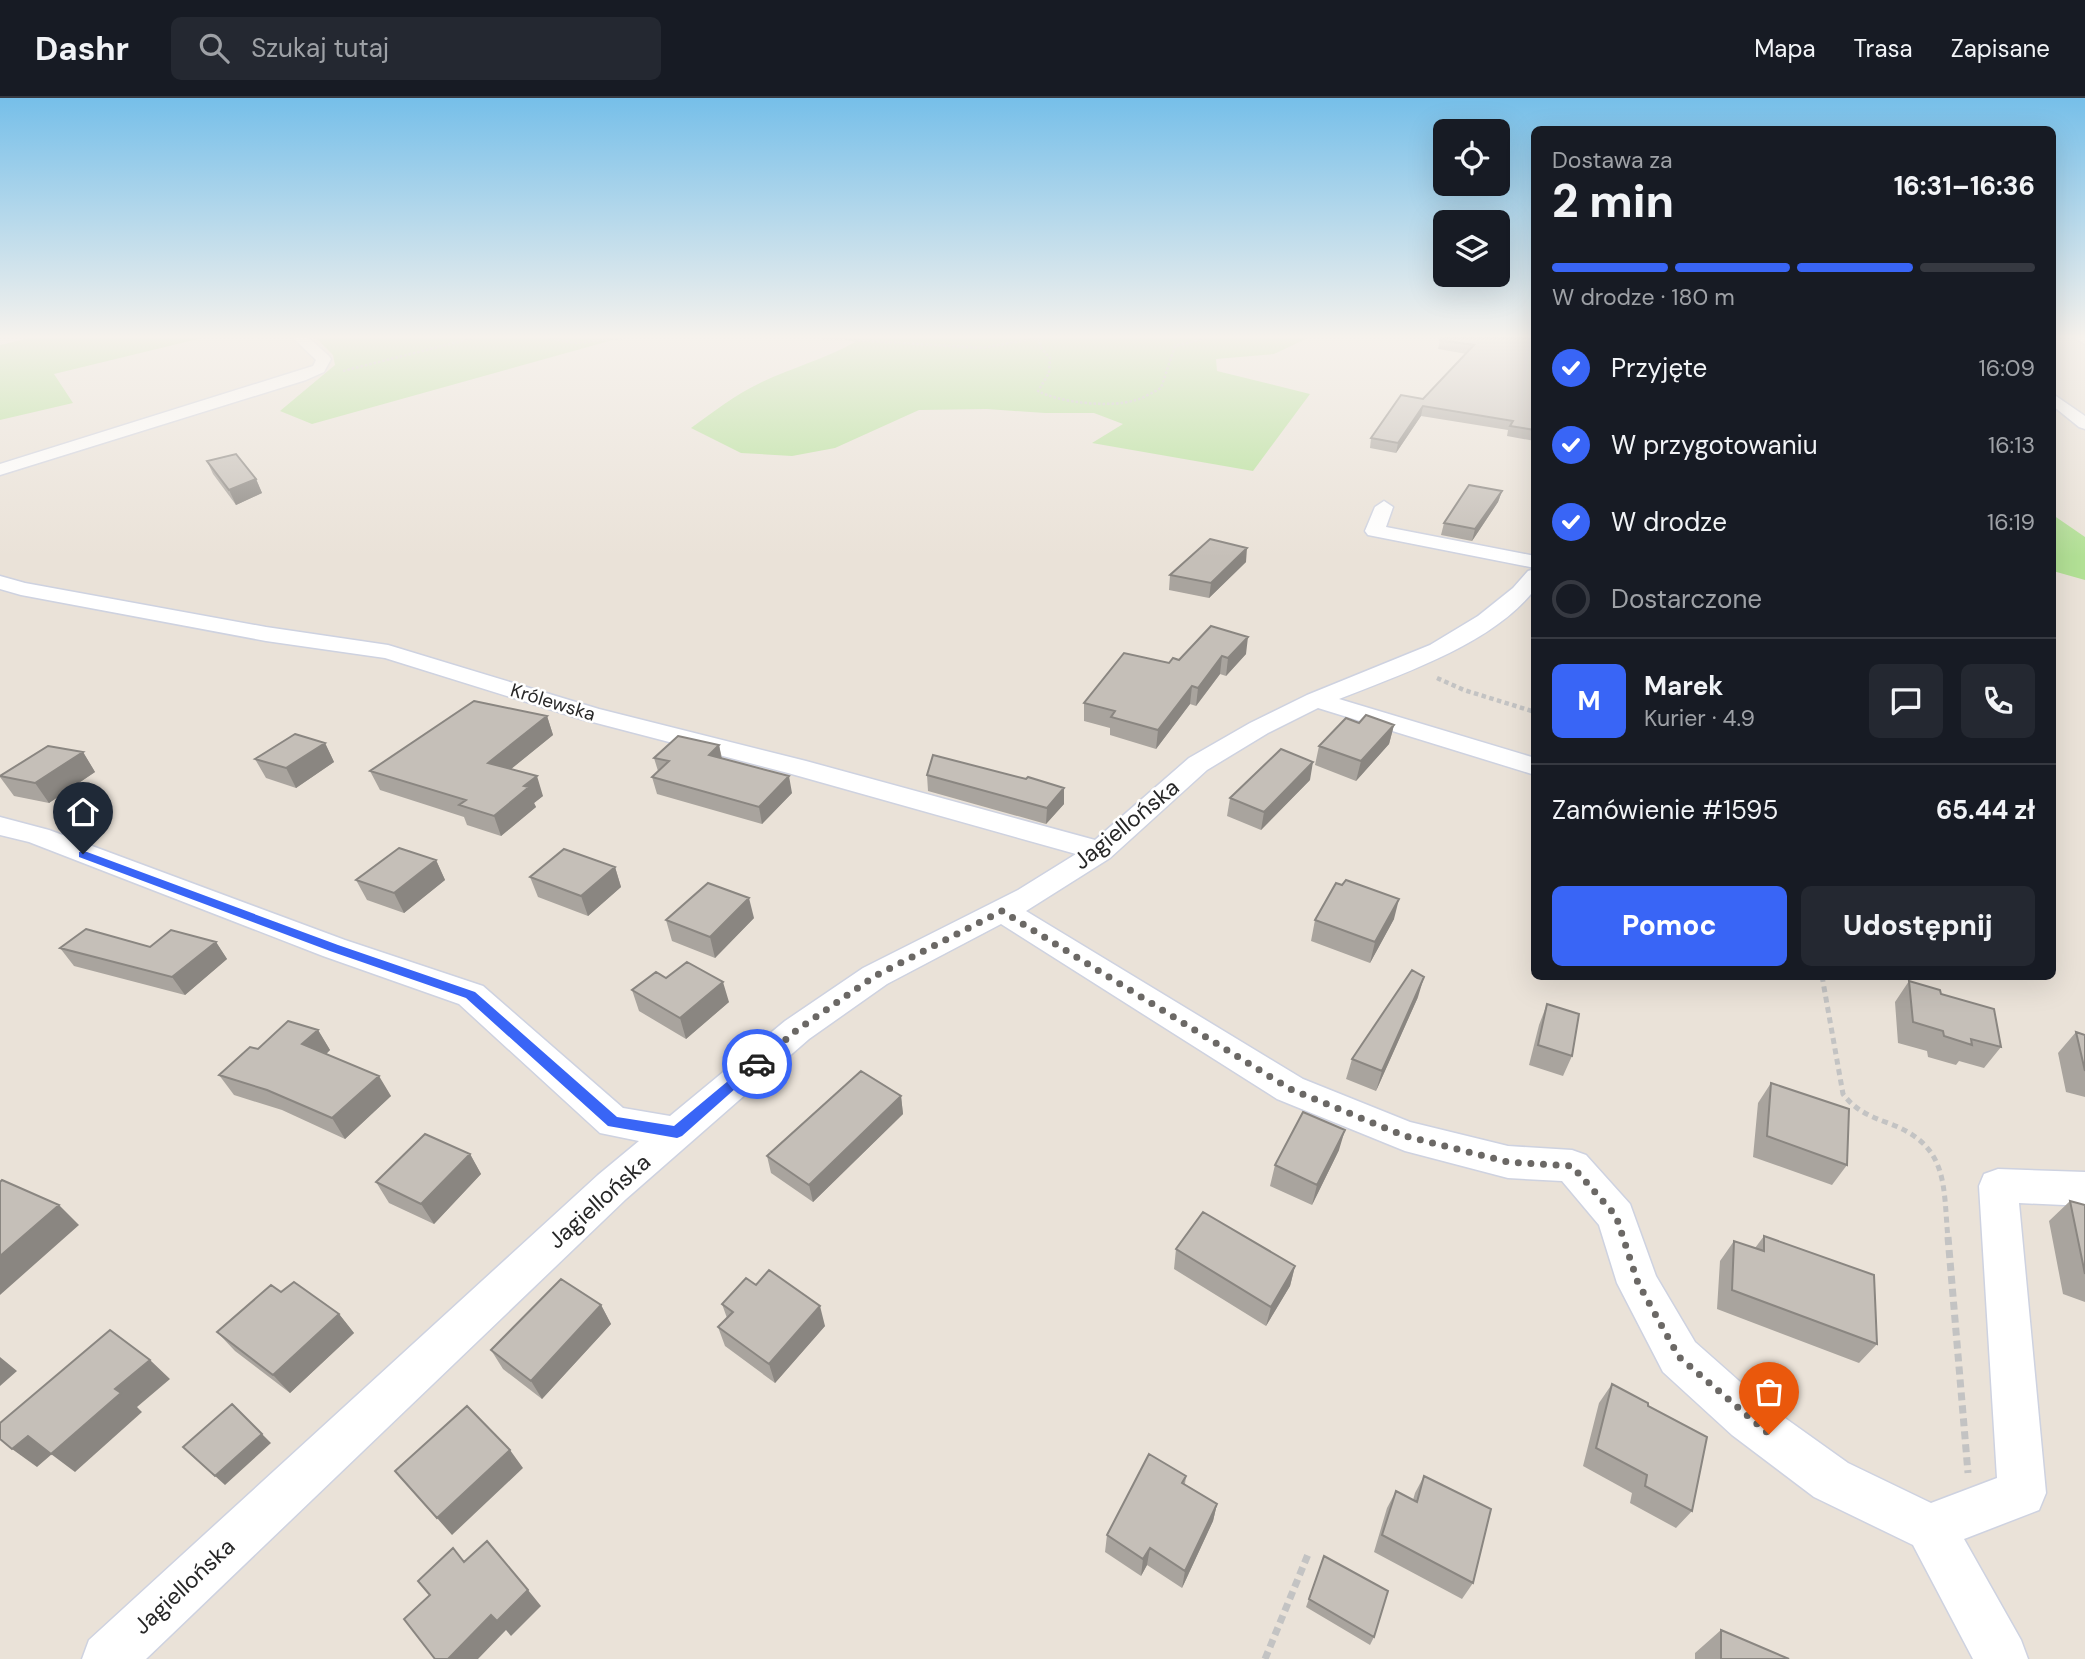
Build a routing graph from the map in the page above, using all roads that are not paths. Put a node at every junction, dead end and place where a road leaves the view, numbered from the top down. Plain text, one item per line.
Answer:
1 (191, 411) edge
2 (2068, 411) edge
3 (2085, 424) edge
4 (0, 470) edge
5 (1384, 507) dead end
6 (1531, 561) edge
7 (1531, 580) edge
8 (0, 582) edge
9 (1316, 700) junction
10 (1531, 766) edge
11 (0, 826) edge
12 (1100, 851) junction
13 (1002, 911) junction
14 (677, 1132) junction
15 (2085, 1189) edge
16 (1930, 1528) junction
17 (108, 1659) edge
18 (2002, 1659) edge

1 - 4 street
2 - 3 street
5 - 6 street
7 - 9 street, Jagiellońska
8 - 12 street, Królewska
9 - 10 street
9 - 12 street, Jagiellońska
11 - 14 street
12 - 13 street, Jagiellońska
13 - 14 street, Jagiellońska
13 - 16 street
14 - 17 street, Jagiellońska
15 - 16 street
16 - 18 street

